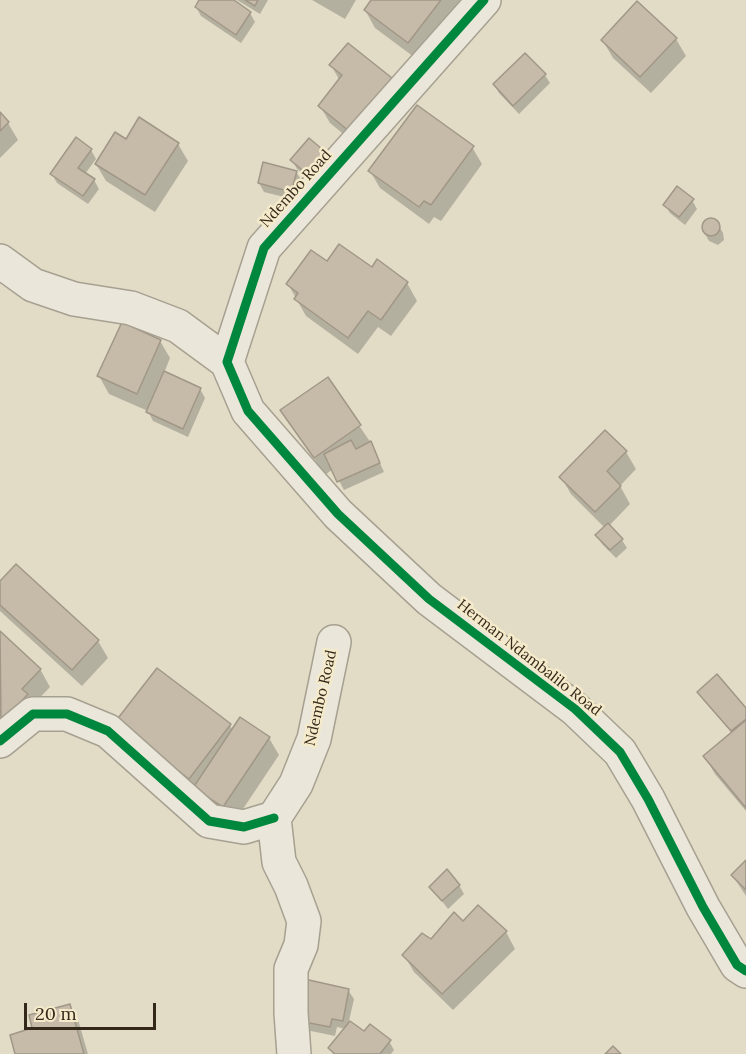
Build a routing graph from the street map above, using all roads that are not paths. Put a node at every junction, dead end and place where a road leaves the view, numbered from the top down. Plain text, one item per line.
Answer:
1 (484, 0) edge
2 (0, 261) edge
3 (227, 362) junction
4 (334, 642) dead end
5 (0, 741) edge
6 (274, 818) junction
7 (746, 971) edge
8 (294, 1054) edge

1 - 3 street, Ndembo Road
2 - 3 street
3 - 7 street, Herman Ndambalilo Road
4 - 6 street, Ndembo Road
5 - 6 street
6 - 8 street

